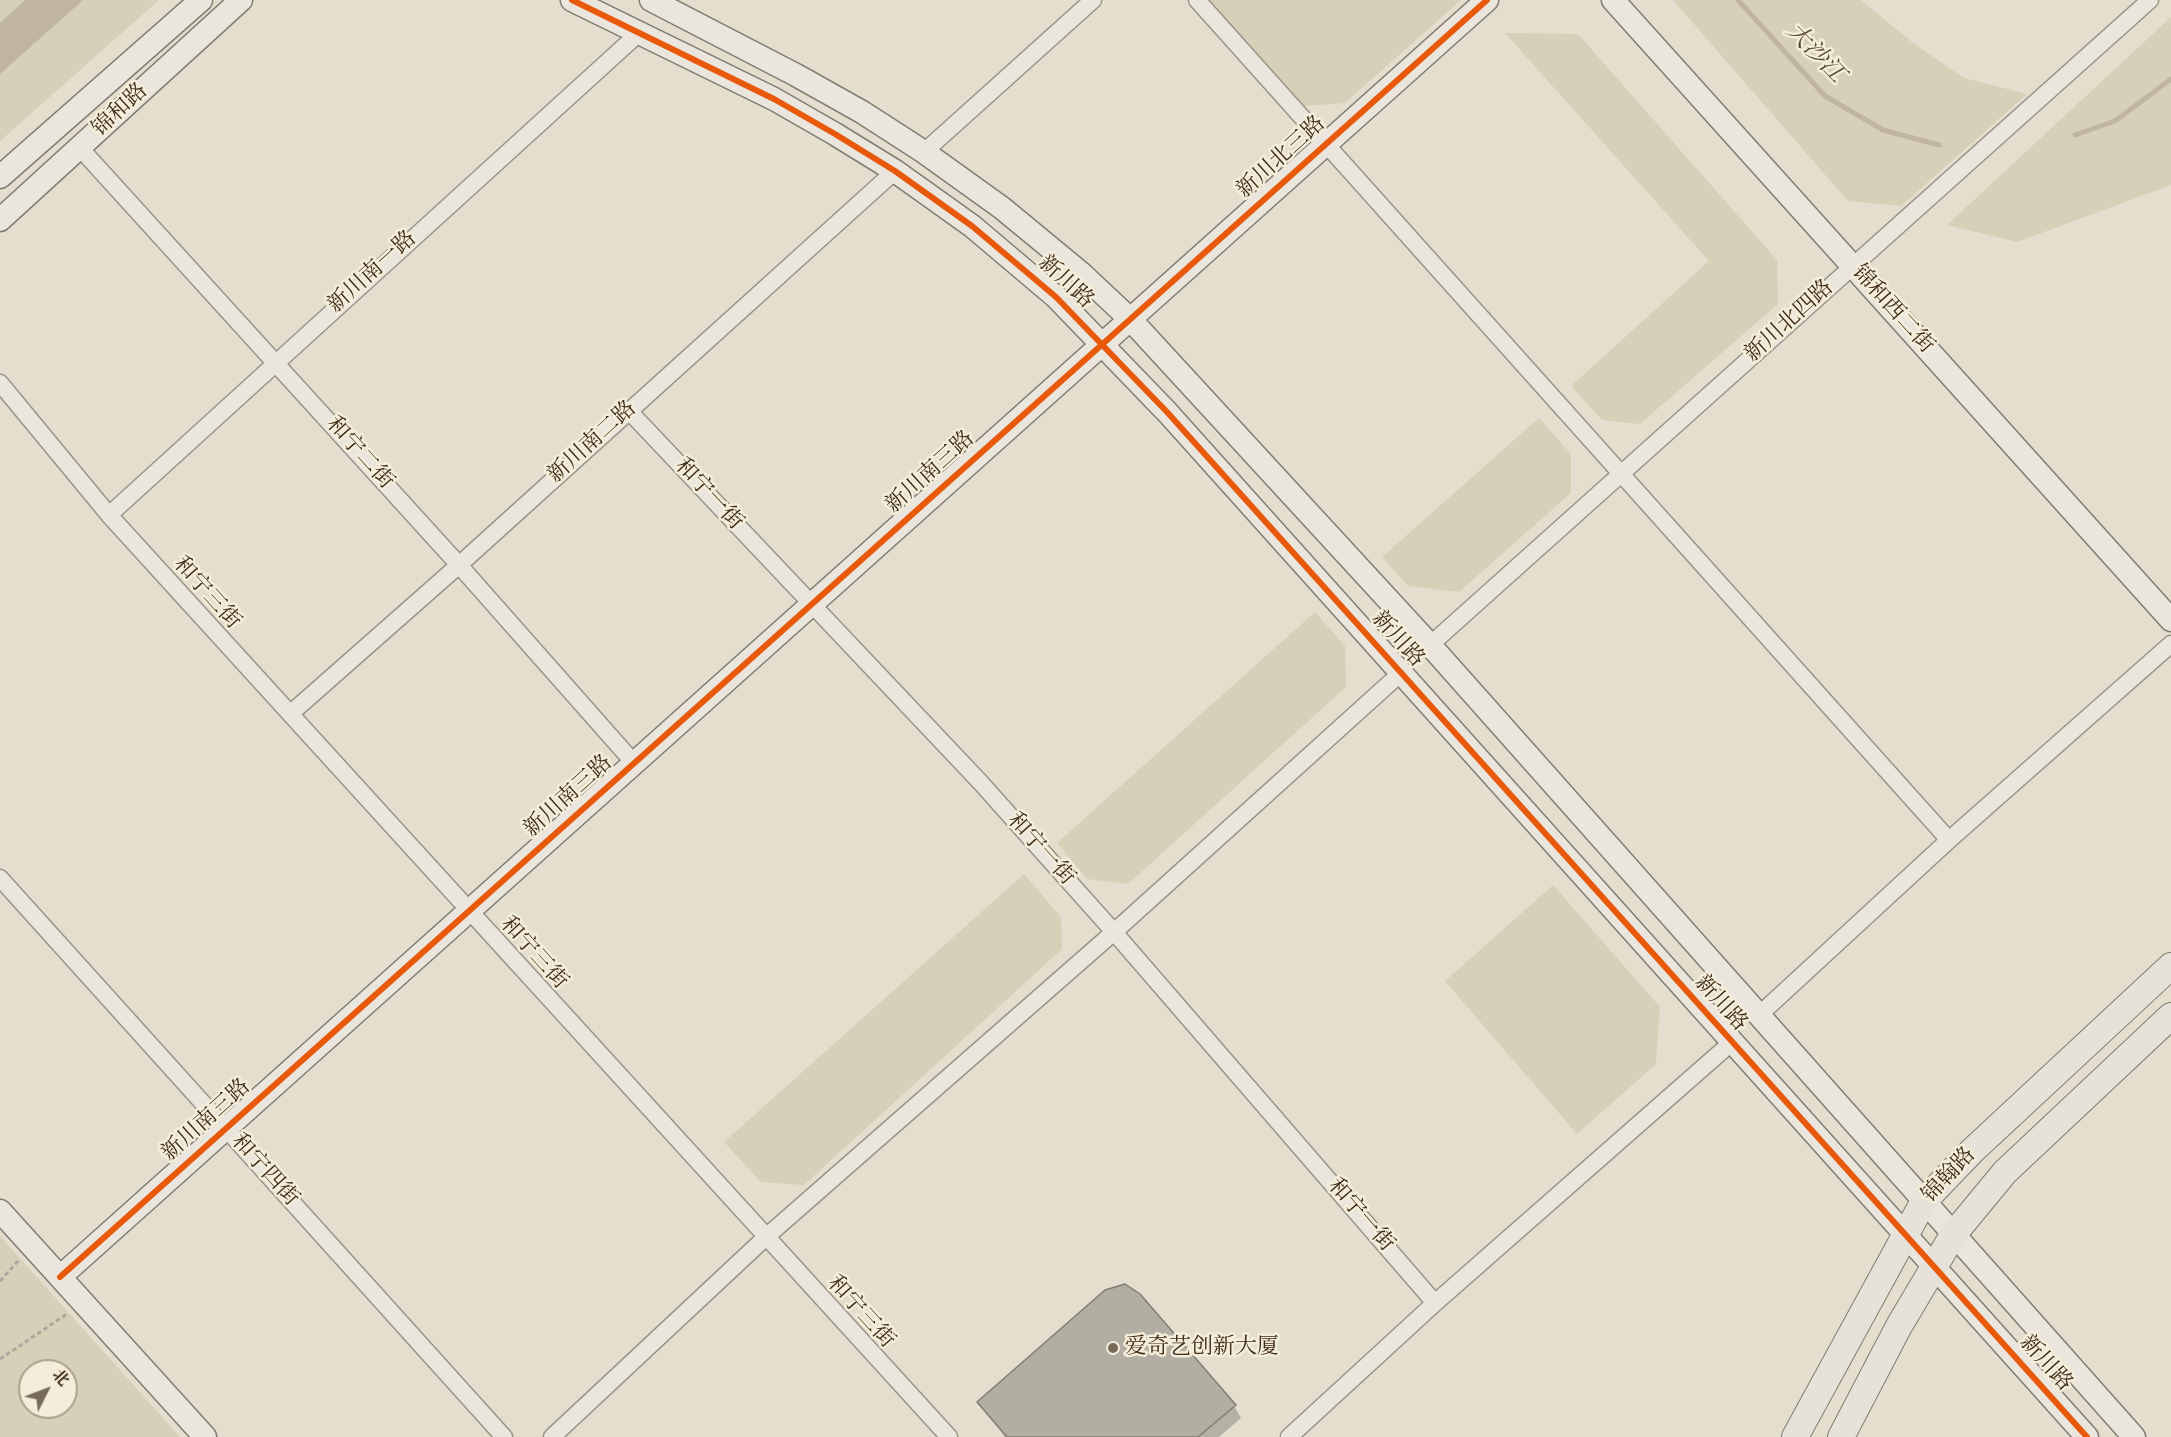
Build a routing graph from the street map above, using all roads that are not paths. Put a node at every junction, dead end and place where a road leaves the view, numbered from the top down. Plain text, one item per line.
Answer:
1 (201, 0) edge
2 (241, 0) edge
3 (572, 0) edge
4 (1093, 0) edge
5 (1197, 0) edge
6 (1486, 0) edge
7 (1613, 0) edge
8 (2150, 0) edge
9 (664, 3) edge
10 (638, 34) junction
11 (1326, 144) junction
12 (80, 148) junction
13 (924, 152) junction
14 (895, 171) junction
15 (0, 177) edge
16 (0, 220) edge
17 (1852, 267) junction
18 (1130, 319) junction
19 (1102, 344) junction
20 (275, 361) junction
21 (0, 382) edge
22 (629, 411) junction
23 (1622, 473) junction
24 (109, 514) junction
25 (459, 565) junction
26 (811, 604) junction
27 (2171, 620) edge
28 (2171, 644) edge
29 (1430, 645) junction
30 (1402, 672) junction
31 (290, 714) junction
32 (634, 763) junction
33 (1948, 840) junction
34 (0, 878) edge
35 (469, 910) junction
36 (1114, 932) junction
37 (2171, 966) edge
38 (1758, 1016) junction
39 (2171, 1016) edge
40 (1731, 1042) junction
41 (226, 1128) junction
42 (1924, 1201) junction
43 (0, 1210) edge
44 (1905, 1235) junction
45 (1953, 1235) junction
46 (766, 1237) junction
47 (1933, 1268) junction
48 (60, 1277) junction
49 (1435, 1303) junction
50 (206, 1437) edge
51 (504, 1437) edge
52 (552, 1437) edge
53 (949, 1437) edge
54 (1289, 1437) edge
55 (1795, 1437) edge
56 (1841, 1437) edge
57 (2087, 1437) edge
58 (2134, 1437) edge

1 - 15 street, 锦和路
2 - 12 street, 锦和路
3 - 10 street, 新川路
4 - 13 street
5 - 11 street
6 - 11 street, 新川北三路
7 - 17 street, 锦和西二街
8 - 17 street, 新川北四路
9 - 13 street, 新川路
10 - 14 street, 新川路
10 - 20 street, 新川南一路
11 - 18 street, 新川北三路
11 - 23 street
12 - 16 street, 锦和路
12 - 20 street, 和宁二街
13 - 18 street, 新川路
14 - 19 street, 新川路
14 - 22 street, 新川南二路
17 - 23 street, 新川北四路
17 - 27 street, 锦和西二街
18 - 19 street, 新川北三路
18 - 29 street, 新川路
19 - 26 street, 新川南三路
19 - 30 street, 新川路
20 - 24 street, 新川南一路
20 - 25 street, 和宁二街
21 - 24 street, 和宁三街
22 - 25 street, 新川南二路
22 - 26 street, 和宁一街
23 - 29 street, 新川北四路
23 - 33 street
24 - 31 street, 和宁三街
25 - 31 street, 新川南二路
25 - 32 street, 和宁二街
26 - 32 street, 新川南三路
26 - 36 street, 和宁一街
28 - 33 street
29 - 38 street, 新川路
30 - 36 street
30 - 40 street, 新川路
31 - 35 street, 和宁三街
32 - 35 street, 新川南三路
33 - 38 street
34 - 41 street, 和宁四街
35 - 41 street, 新川南三路
35 - 46 street, 和宁三街
36 - 46 street
36 - 49 street, 和宁一街
37 - 42 main road, 锦翰路
38 - 42 street, 新川路
39 - 45 main road, 锦翰路
40 - 44 street, 新川路
40 - 49 street
41 - 48 street, 新川南三路
41 - 51 street, 和宁四街
42 - 44 main road, 锦翰路
42 - 45 street, 新川路
43 - 48 street
44 - 47 street, 新川路
44 - 55 main road, 锦翰路
45 - 47 main road, 锦翰路
45 - 58 street, 新川路
46 - 52 street
46 - 53 street, 和宁三街
47 - 56 main road, 锦翰路
47 - 57 street, 新川路
48 - 50 street
49 - 54 street

